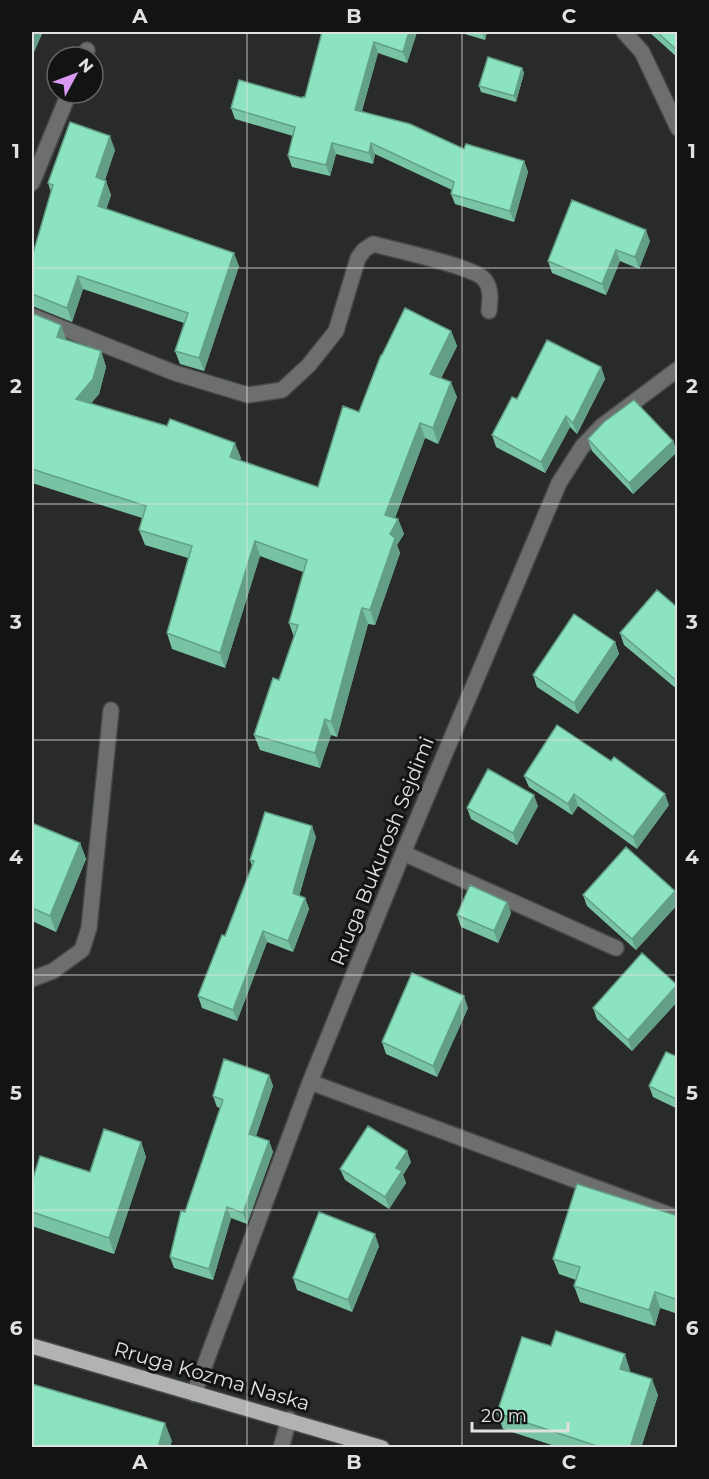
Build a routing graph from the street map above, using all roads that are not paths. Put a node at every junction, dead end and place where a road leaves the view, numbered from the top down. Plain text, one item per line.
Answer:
1 (624, 32) edge
2 (64, 105) edge
3 (678, 128) edge
4 (32, 183) edge
5 (489, 311) dead end
6 (32, 316) edge
7 (678, 369) edge
8 (111, 710) dead end
9 (403, 853) junction
10 (616, 948) dead end
11 (32, 979) edge
12 (310, 1082) junction
13 (678, 1218) edge
14 (32, 1346) edge
15 (194, 1394) junction
16 (289, 1419) junction
17 (281, 1448) edge
18 (381, 1448) edge

1 - 3 street
2 - 4 street
5 - 6 street
7 - 9 street, Rruga Bukurosh Sejdimi
8 - 11 street
9 - 10 street
9 - 12 street, Rruga Bukurosh Sejdimi
12 - 13 street
12 - 15 street, Rruga Bukurosh Sejdimi
14 - 15 main road, Rruga Kozma Naska
15 - 16 main road, Rruga Kozma Naska
16 - 17 street
16 - 18 main road, Rruga Kozma Naska

